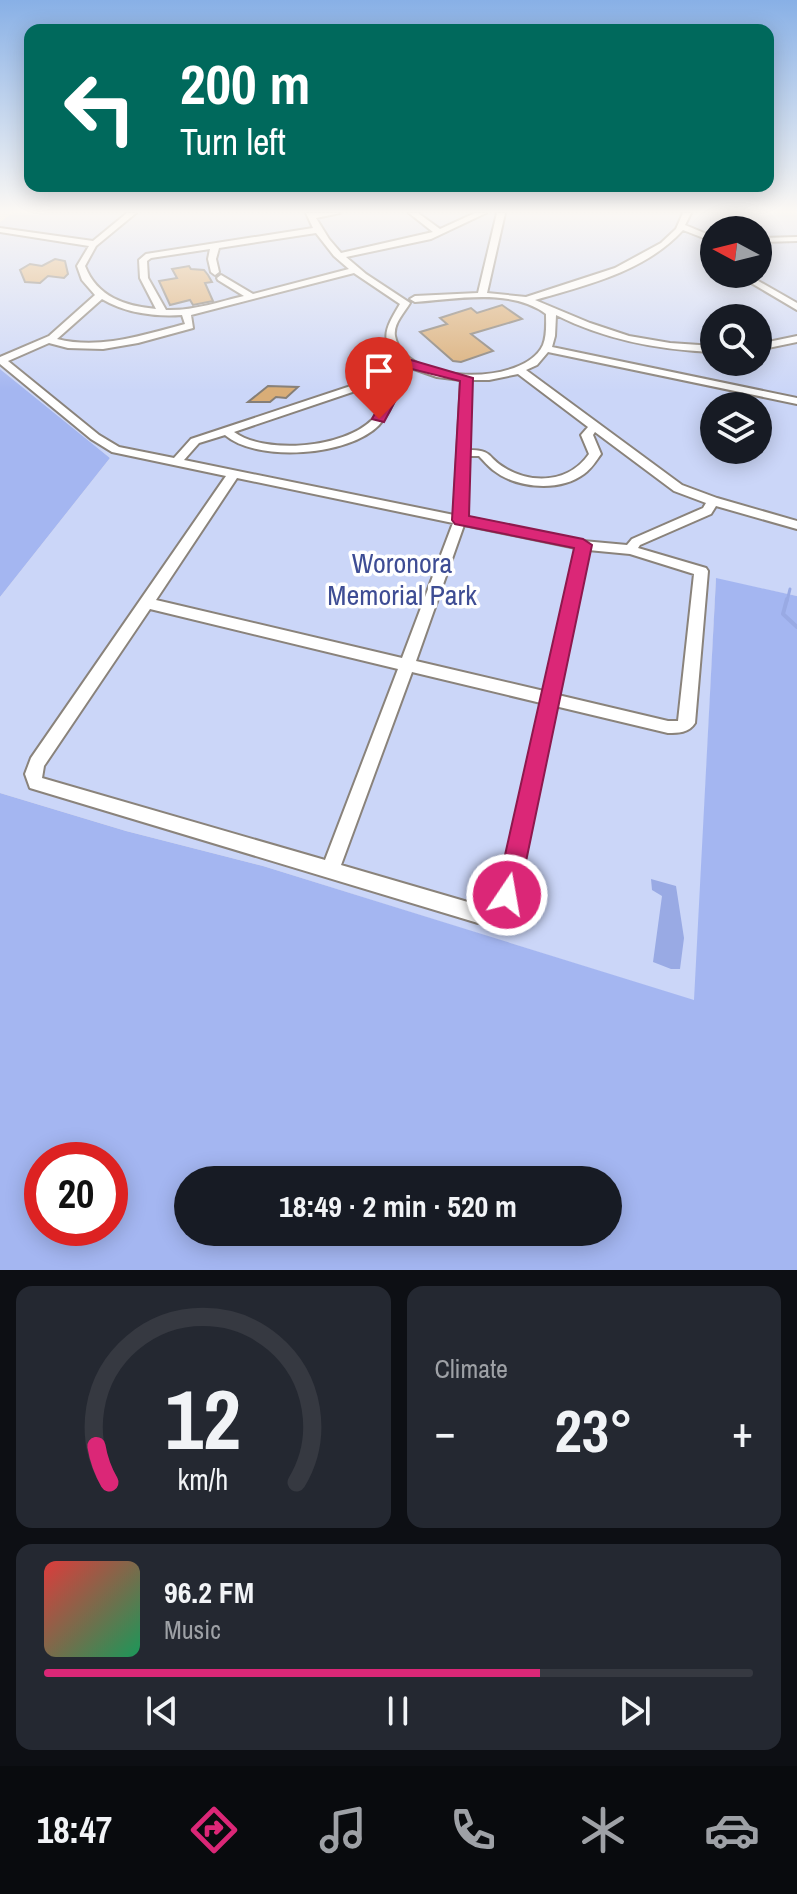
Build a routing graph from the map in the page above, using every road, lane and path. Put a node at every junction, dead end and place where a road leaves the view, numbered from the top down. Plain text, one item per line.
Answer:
1 (83, 272) edge
2 (144, 272) edge
3 (217, 272) edge
4 (348, 272) edge
5 (361, 272) edge
6 (487, 272) edge
7 (614, 272) edge
8 (764, 288) edge
9 (102, 294) junction
10 (482, 295) junction
11 (252, 297) junction
12 (522, 301) junction
13 (412, 302) junction
14 (546, 307) junction
15 (797, 307) edge
16 (186, 312) junction
17 (163, 313) junction
18 (551, 319) junction
19 (571, 321) junction
20 (797, 339) edge
21 (50, 340) junction
22 (772, 344) edge
23 (700, 348) edge
24 (546, 349) junction
25 (0, 359) edge
26 (411, 364) junction
27 (519, 370) junction
28 (385, 378) junction
29 (466, 378) junction
30 (797, 401) edge
31 (594, 427) junction
32 (226, 430) junction
33 (462, 453) junction
34 (176, 463) junction
35 (233, 475) junction
36 (713, 501) junction
37 (460, 520) junction
38 (797, 525) edge
39 (583, 545) junction
40 (630, 550) junction
41 (147, 603) junction
42 (407, 665) junction
43 (551, 699) junction
44 (330, 871) junction

1 - 9 lane
2 - 17 lane
3 - 11 lane
4 - 11 lane
5 - 13 lane
6 - 10 lane
7 - 12 lane
8 - 15 lane
9 - 17 lane
9 - 21 lane
10 - 12 lane
10 - 13 lane
11 - 16 lane
12 - 14 lane
13 - 26 lane
14 - 18 lane
14 - 19 lane
16 - 17 lane
16 - 21 lane
18 - 19 lane
18 - 24 lane
19 - 23 lane
20 - 22 lane
21 - 25 lane
24 - 27 lane
24 - 30 lane
25 - 34 lane
26 - 28 lane
26 - 29 lane
27 - 29 lane
27 - 31 lane
28 - 32 lane
28 - 32 lane
29 - 33 lane
31 - 33 lane
31 - 36 lane
32 - 34 lane
33 - 37 lane
34 - 35 lane
35 - 37 lane
35 - 41 lane
36 - 38 lane
36 - 40 lane
37 - 39 lane
37 - 42 lane
39 - 40 lane
39 - 43 lane
40 - 43 lane
41 - 42 lane
41 - 44 lane
42 - 43 lane
42 - 44 lane
43 - 44 lane

